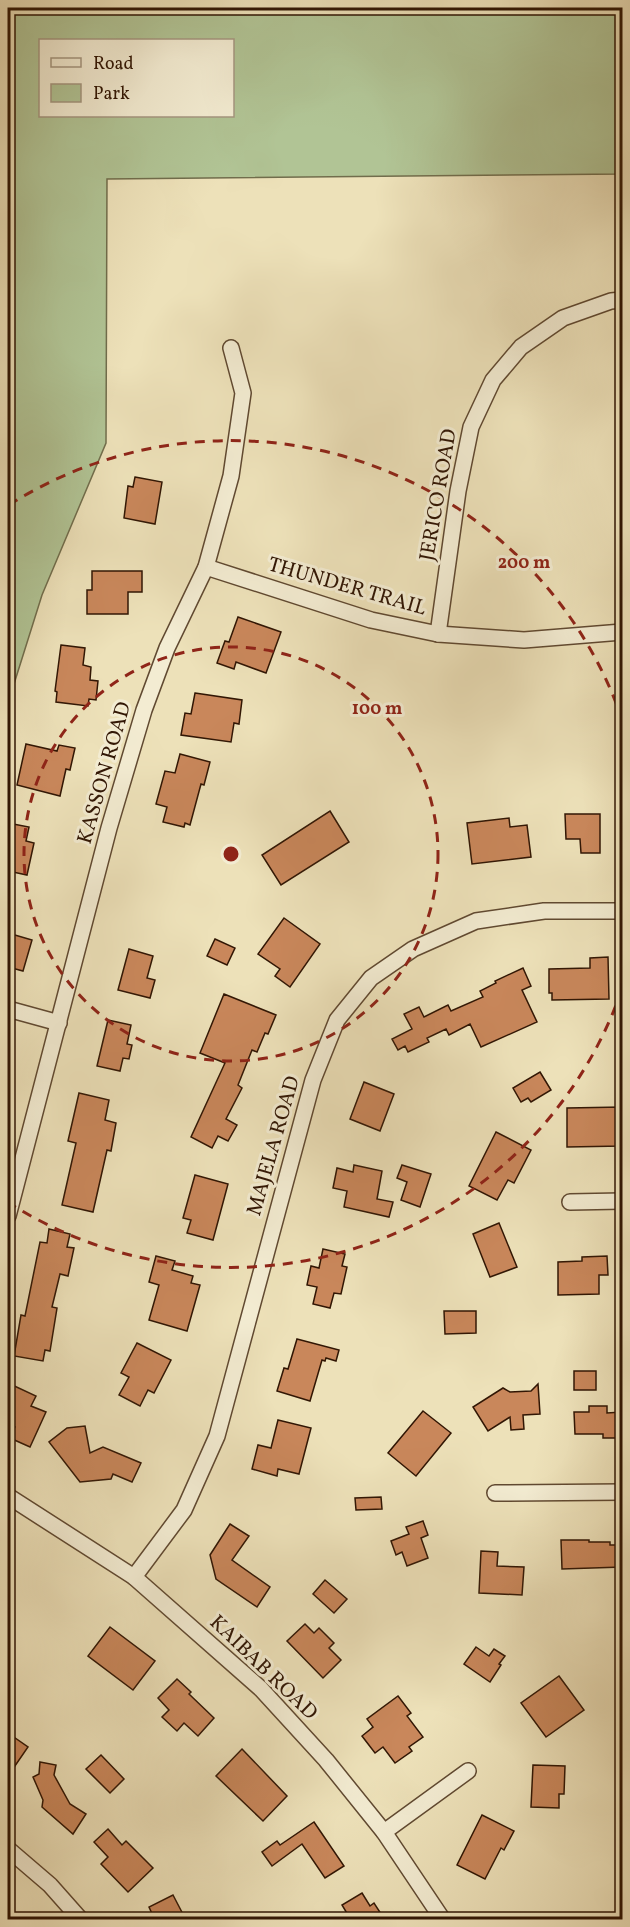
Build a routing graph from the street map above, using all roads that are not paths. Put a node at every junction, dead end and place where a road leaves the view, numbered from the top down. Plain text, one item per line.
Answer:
1 (622, 300) edge
2 (231, 348) dead end
3 (206, 567) junction
4 (622, 632) edge
5 (438, 634) junction
6 (622, 911) edge
7 (8, 1009) edge
8 (59, 1023) junction
9 (622, 1201) edge
10 (570, 1202) dead end
11 (8, 1216) edge
12 (622, 1492) edge
13 (495, 1493) dead end
14 (8, 1496) edge
15 (134, 1577) junction
16 (468, 1771) dead end
17 (384, 1832) junction
18 (8, 1849) edge
19 (81, 1920) edge
20 (443, 1920) edge

1 - 5 street, JERICO ROAD
2 - 3 street, KASSON ROAD
3 - 5 street, THUNDER TRAIL
3 - 8 street, KASSON ROAD
4 - 5 street, THUNDER TRAIL
6 - 15 street, MAJELA ROAD
7 - 8 street
8 - 11 street, KASSON ROAD
9 - 10 street
12 - 13 street
14 - 15 street, KAIBAB ROAD
15 - 17 street, KAIBAB ROAD
16 - 17 street
17 - 20 street, KAIBAB ROAD
18 - 19 street

